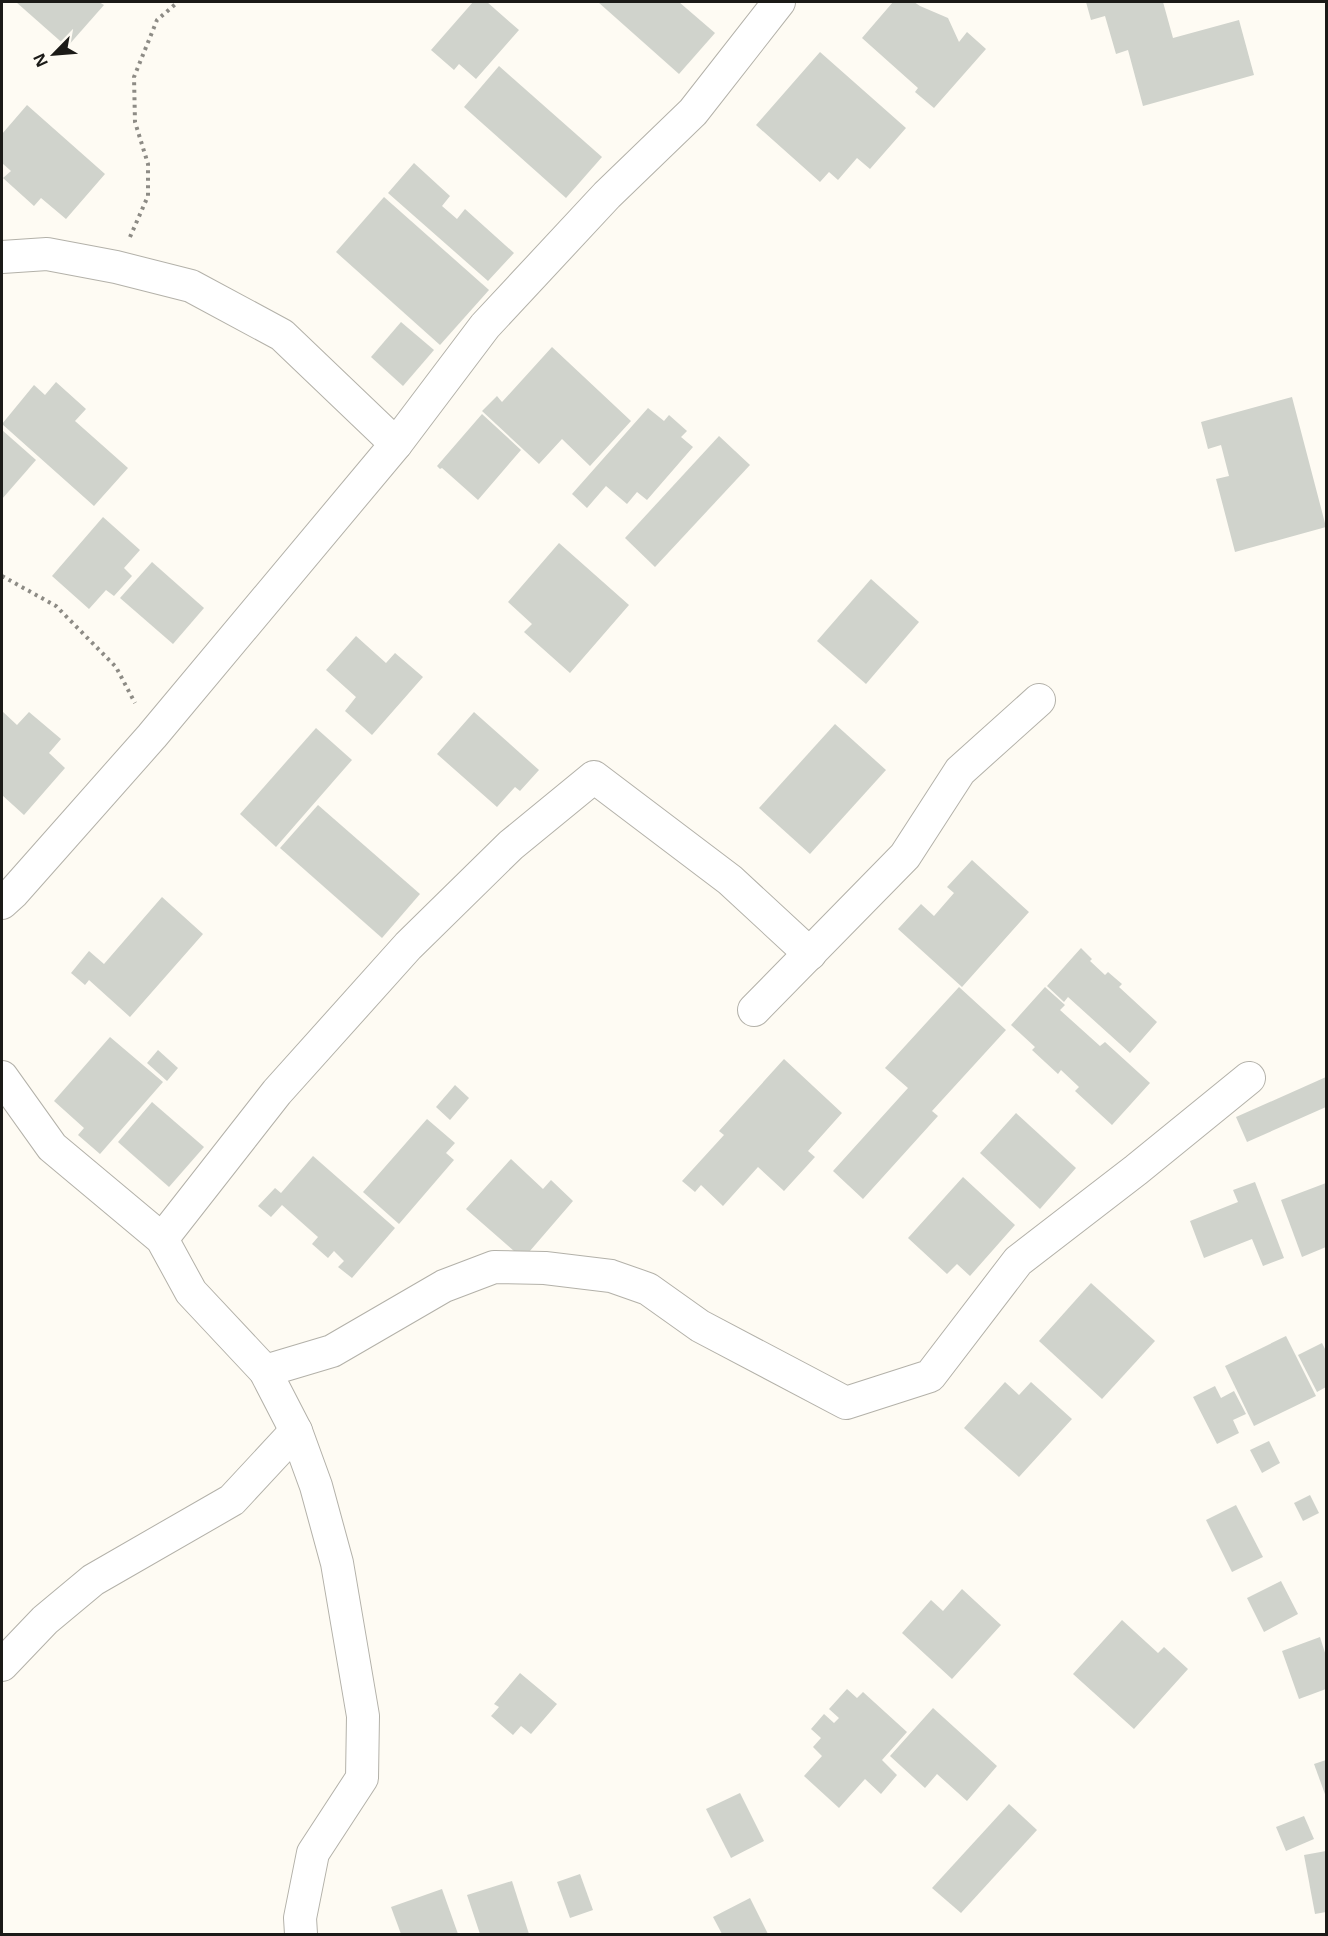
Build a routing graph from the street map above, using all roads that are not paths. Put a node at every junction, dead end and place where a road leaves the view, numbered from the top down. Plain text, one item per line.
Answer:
1 (779, 2) edge
2 (2, 257) edge
3 (396, 444) junction
4 (1039, 700) dead end
5 (2, 903) edge
6 (810, 954) junction
7 (754, 1010) dead end
8 (2, 1077) edge
9 (1249, 1078) dead end
10 (162, 1239) junction
11 (265, 1371) junction
12 (296, 1431) junction
13 (2, 1665) edge
14 (301, 1935) edge

1 - 3 street
2 - 3 street
3 - 5 street
4 - 6 street
6 - 7 street
6 - 10 street
8 - 10 street
9 - 11 street
10 - 11 street
11 - 12 street
12 - 13 street
12 - 14 street

